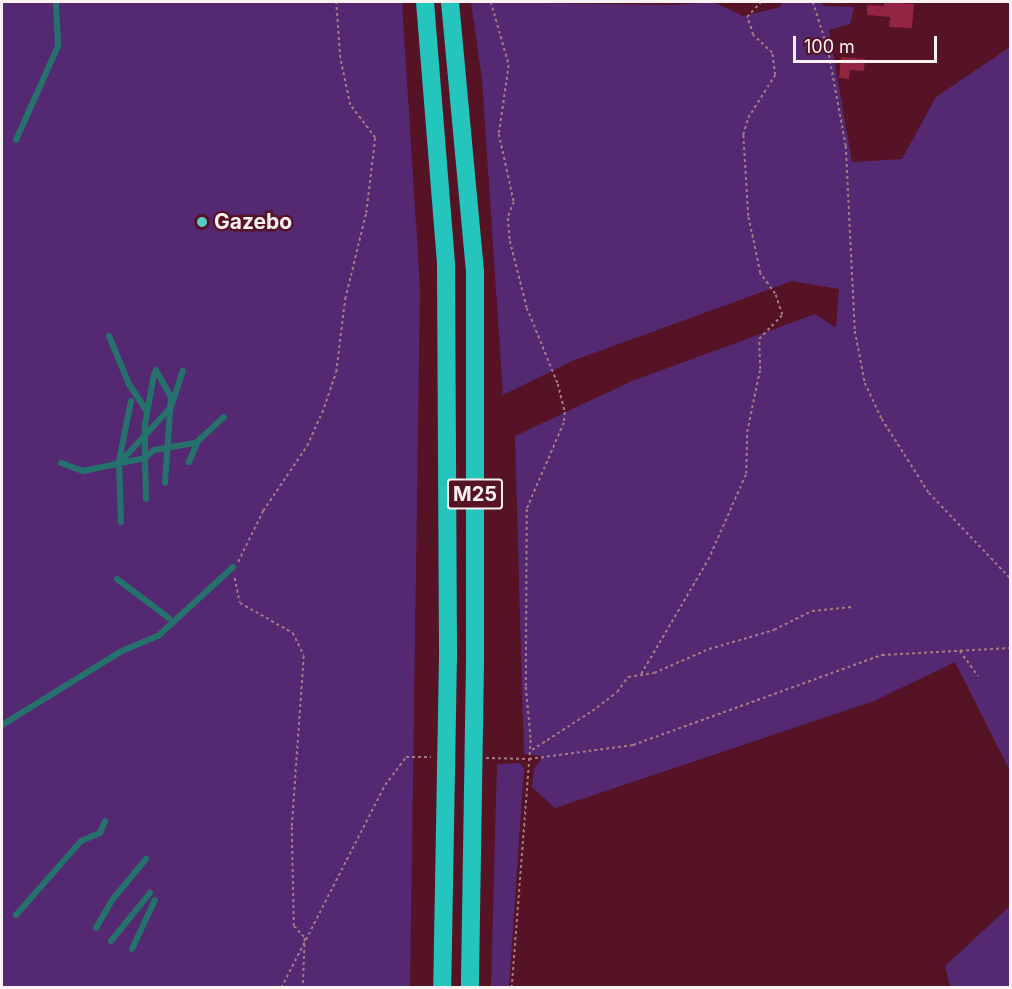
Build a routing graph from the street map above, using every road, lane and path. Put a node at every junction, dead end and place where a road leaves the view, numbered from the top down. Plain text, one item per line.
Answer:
1 (56, 2) edge
2 (336, 2) edge
3 (425, 2) edge
4 (450, 2) edge
5 (491, 2) edge
6 (760, 2) edge
7 (813, 2) edge
8 (16, 140) dead end
9 (109, 336) dead end
10 (183, 371) dead end
11 (132, 401) dead end
12 (171, 407) junction
13 (147, 412) junction
14 (224, 417) dead end
15 (145, 435) junction
16 (194, 443) dead end
17 (169, 446) junction
18 (145, 458) junction
19 (120, 462) junction
20 (189, 462) dead end
21 (61, 463) dead end
22 (165, 483) dead end
23 (146, 499) dead end
24 (121, 522) dead end
25 (235, 569) junction
26 (1011, 578) edge
27 (117, 579) dead end
28 (852, 607) dead end
29 (169, 618) dead end
30 (1011, 648) edge
31 (960, 650) junction
32 (640, 674) junction
33 (978, 676) dead end
34 (2, 725) edge
35 (530, 751) junction
36 (406, 757) dead end
37 (529, 759) junction
38 (105, 821) dead end
39 (146, 860) dead end
40 (150, 893) dead end
41 (155, 900) dead end
42 (16, 915) dead end
43 (96, 928) dead end
44 (305, 938) junction
45 (111, 941) dead end
46 (132, 949) dead end
47 (2, 980) edge
48 (4, 987) edge
49 (281, 987) edge
50 (303, 987) edge
51 (442, 987) edge
52 (470, 987) edge
53 (512, 987) edge

1 - 8 lane
2 - 25 path
3 - 51 highway, M25
4 - 52 highway, M25
5 - 35 path
6 - 32 path
7 - 26 path
9 - 13 lane
10 - 12 lane
11 - 19 lane
12 - 13 lane
12 - 15 lane
12 - 17 lane
13 - 15 lane
14 - 20 lane
15 - 18 lane
15 - 19 lane
16 - 17 lane
17 - 18 lane
17 - 22 lane
18 - 19 lane
18 - 23 lane
19 - 21 lane
19 - 24 lane
25 - 34 lane
25 - 44 path
27 - 29 lane
28 - 32 path
30 - 31 path
31 - 33 path
31 - 37 path
32 - 35 path
35 - 37 path
36 - 44 path
37 - 53 path
38 - 42 lane
39 - 43 lane
40 - 45 lane
41 - 46 lane
44 - 49 path
44 - 50 path
47 - 48 path

